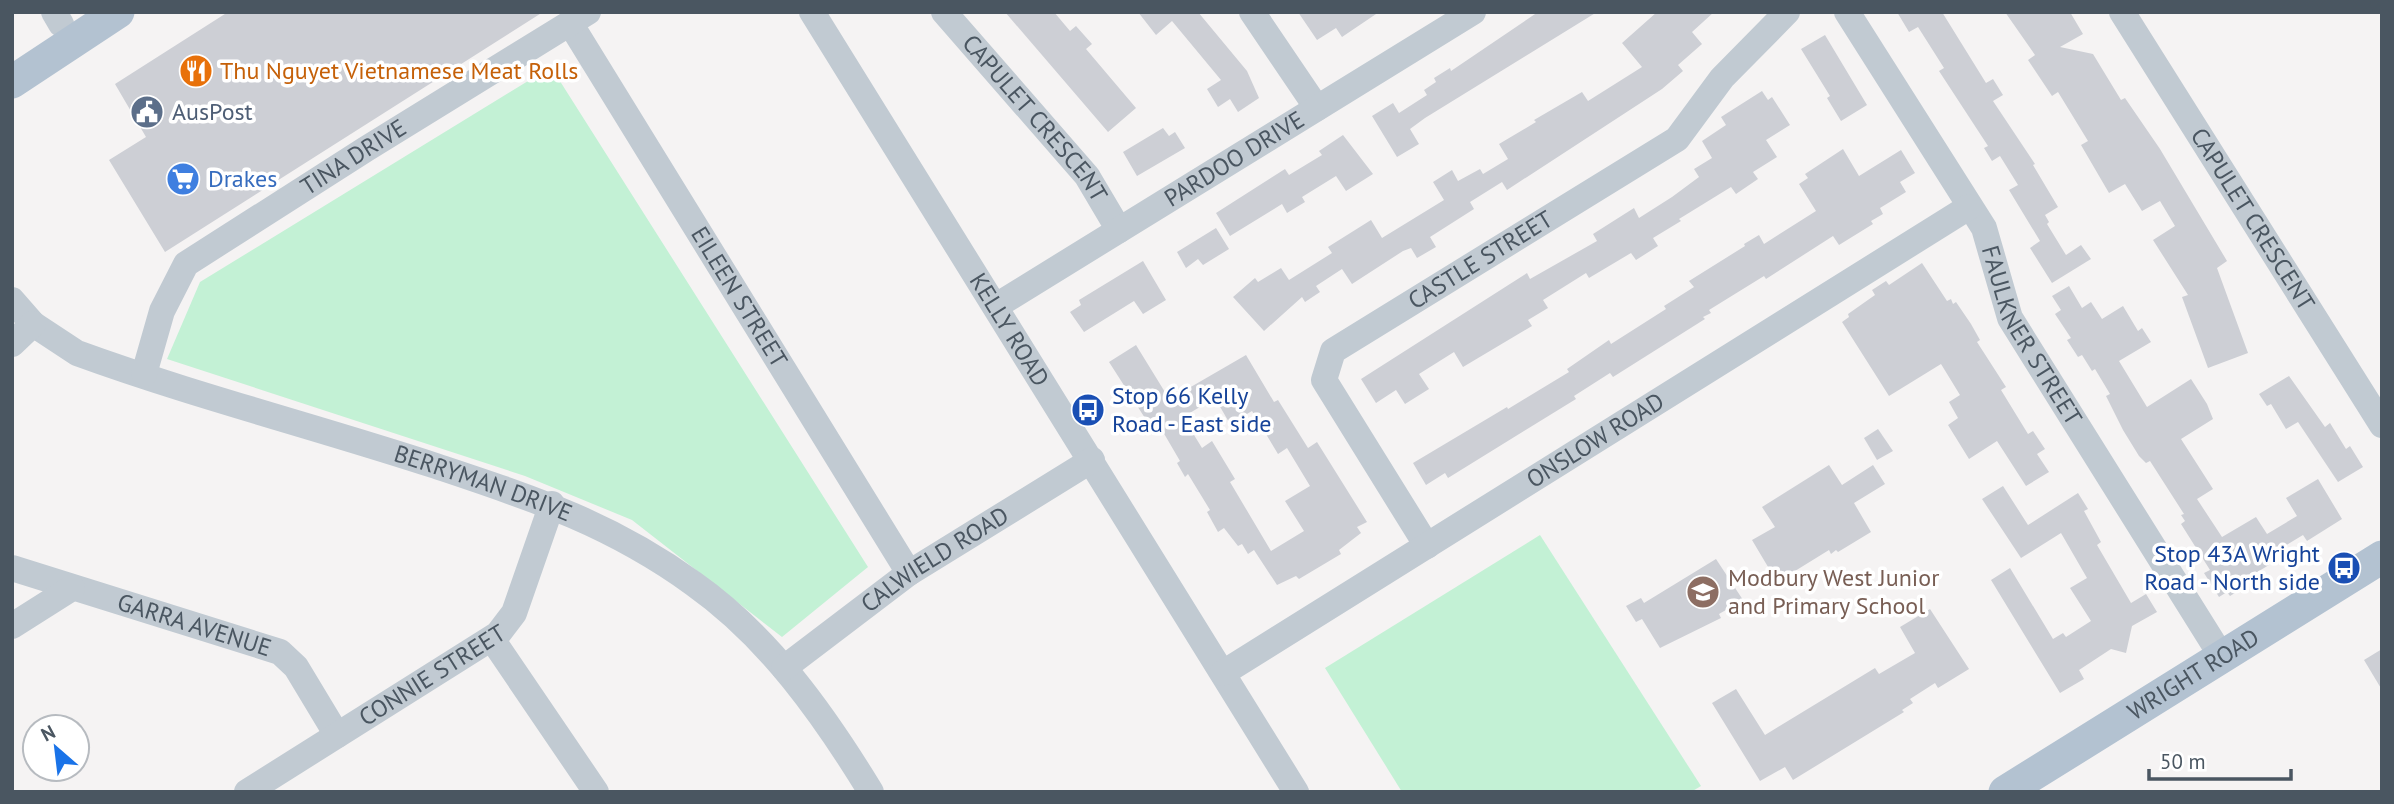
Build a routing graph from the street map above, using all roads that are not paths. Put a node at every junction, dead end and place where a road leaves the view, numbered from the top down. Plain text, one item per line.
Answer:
1 (118, 12) edge
2 (812, 12) edge
3 (944, 12) edge
4 (1252, 12) edge
5 (1473, 12) edge
6 (1787, 12) edge
7 (1847, 12) edge
8 (2122, 12) edge
9 (579, 18) edge
10 (67, 23) edge
11 (12, 57) edge
12 (12, 82) edge
13 (1317, 108) junction
14 (1969, 208) junction
15 (1119, 230) junction
16 (12, 300) edge
17 (996, 306) junction
18 (33, 324) junction
19 (12, 344) edge
20 (144, 374) junction
21 (2382, 425) edge
22 (1092, 460) junction
23 (552, 505) junction
24 (1427, 546) junction
25 (2382, 557) edge
26 (12, 568) edge
27 (909, 573) junction
28 (2382, 584) edge
29 (72, 588) junction
30 (12, 625) edge
31 (492, 639) junction
32 (2222, 657) junction
33 (784, 668) junction
34 (1223, 673) junction
35 (337, 735) junction
36 (247, 792) edge
37 (596, 792) edge
38 (871, 792) edge
39 (1296, 792) edge
40 (2005, 792) edge
41 (2036, 792) edge

1 - 10 main road
2 - 17 street, KELLY ROAD
3 - 15 street, CAPULET CRESCENT
4 - 13 street
5 - 13 street, PARDOO DRIVE
6 - 24 street, CASTLE STREET
7 - 14 street, FAULKNER STREET
8 - 21 street, CAPULET CRESCENT
9 - 20 street, TINA DRIVE
9 - 27 street, EILEEN STREET
10 - 11 main road
10 - 12 main road
13 - 15 street, PARDOO DRIVE
14 - 24 street, ONSLOW ROAD
14 - 32 street, FAULKNER STREET
15 - 17 street, PARDOO DRIVE
16 - 18 street, BERRYMAN DRIVE
17 - 22 street, KELLY ROAD
18 - 19 street
18 - 20 street, BERRYMAN DRIVE
20 - 23 street, BERRYMAN DRIVE
22 - 27 street, CALWIELD ROAD
22 - 34 street, KELLY ROAD
23 - 31 street, CONNIE STREET
23 - 33 street, BERRYMAN DRIVE
24 - 34 street, ONSLOW ROAD
25 - 32 main road, WRIGHT ROAD
26 - 29 street, GARRA AVENUE
27 - 33 street, CALWIELD ROAD
28 - 41 main road, WRIGHT ROAD
29 - 30 street
29 - 35 street, GARRA AVENUE
31 - 35 street, CONNIE STREET
31 - 37 street
32 - 40 main road, WRIGHT ROAD
33 - 38 street, BERRYMAN DRIVE
34 - 39 street, KELLY ROAD
35 - 36 street, CONNIE STREET

